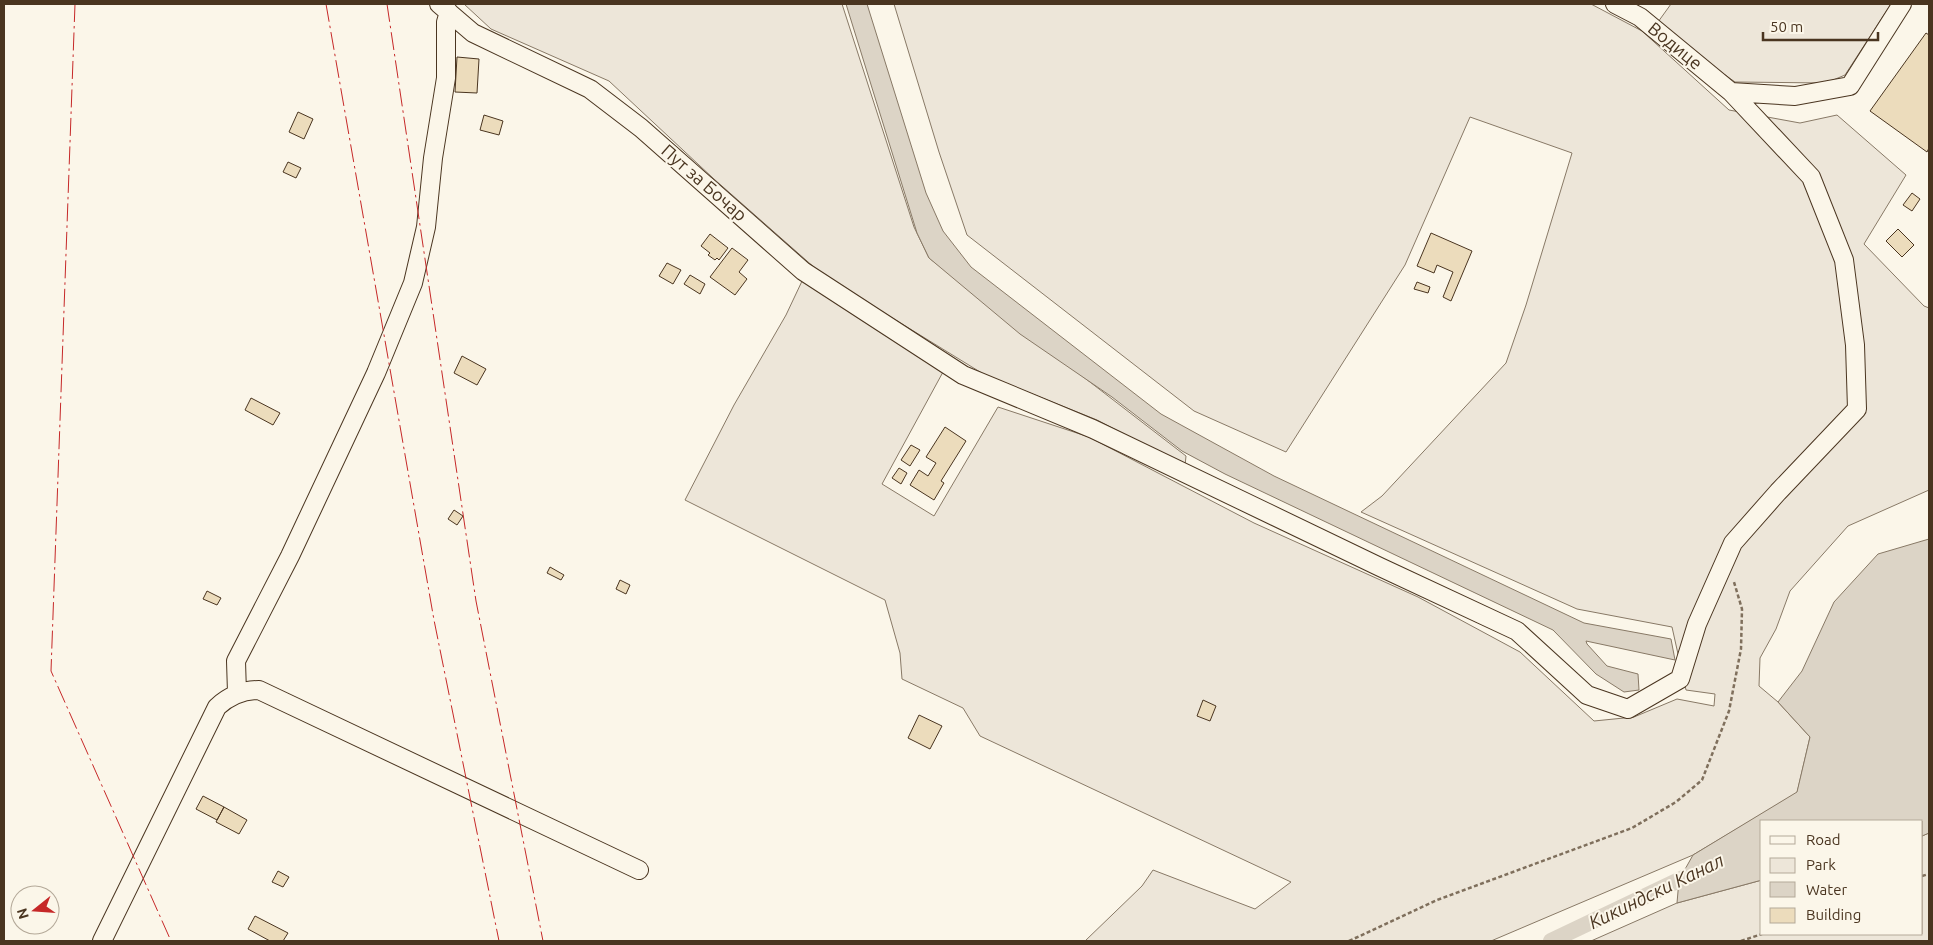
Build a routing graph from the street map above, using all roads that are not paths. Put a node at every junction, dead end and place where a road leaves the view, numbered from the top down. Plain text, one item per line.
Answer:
1 (1615, 4) edge
2 (1902, 4) edge
3 (444, 8) edge
4 (1731, 92) junction
5 (1723, 564) joint
6 (237, 693) junction
7 (639, 870) dead end
8 (102, 941) edge

1 - 4 street, Водице
2 - 4 street
3 - 5 street, Пут за Бочар
3 - 6 street
4 - 5 street, Водице
6 - 7 street
6 - 8 street

